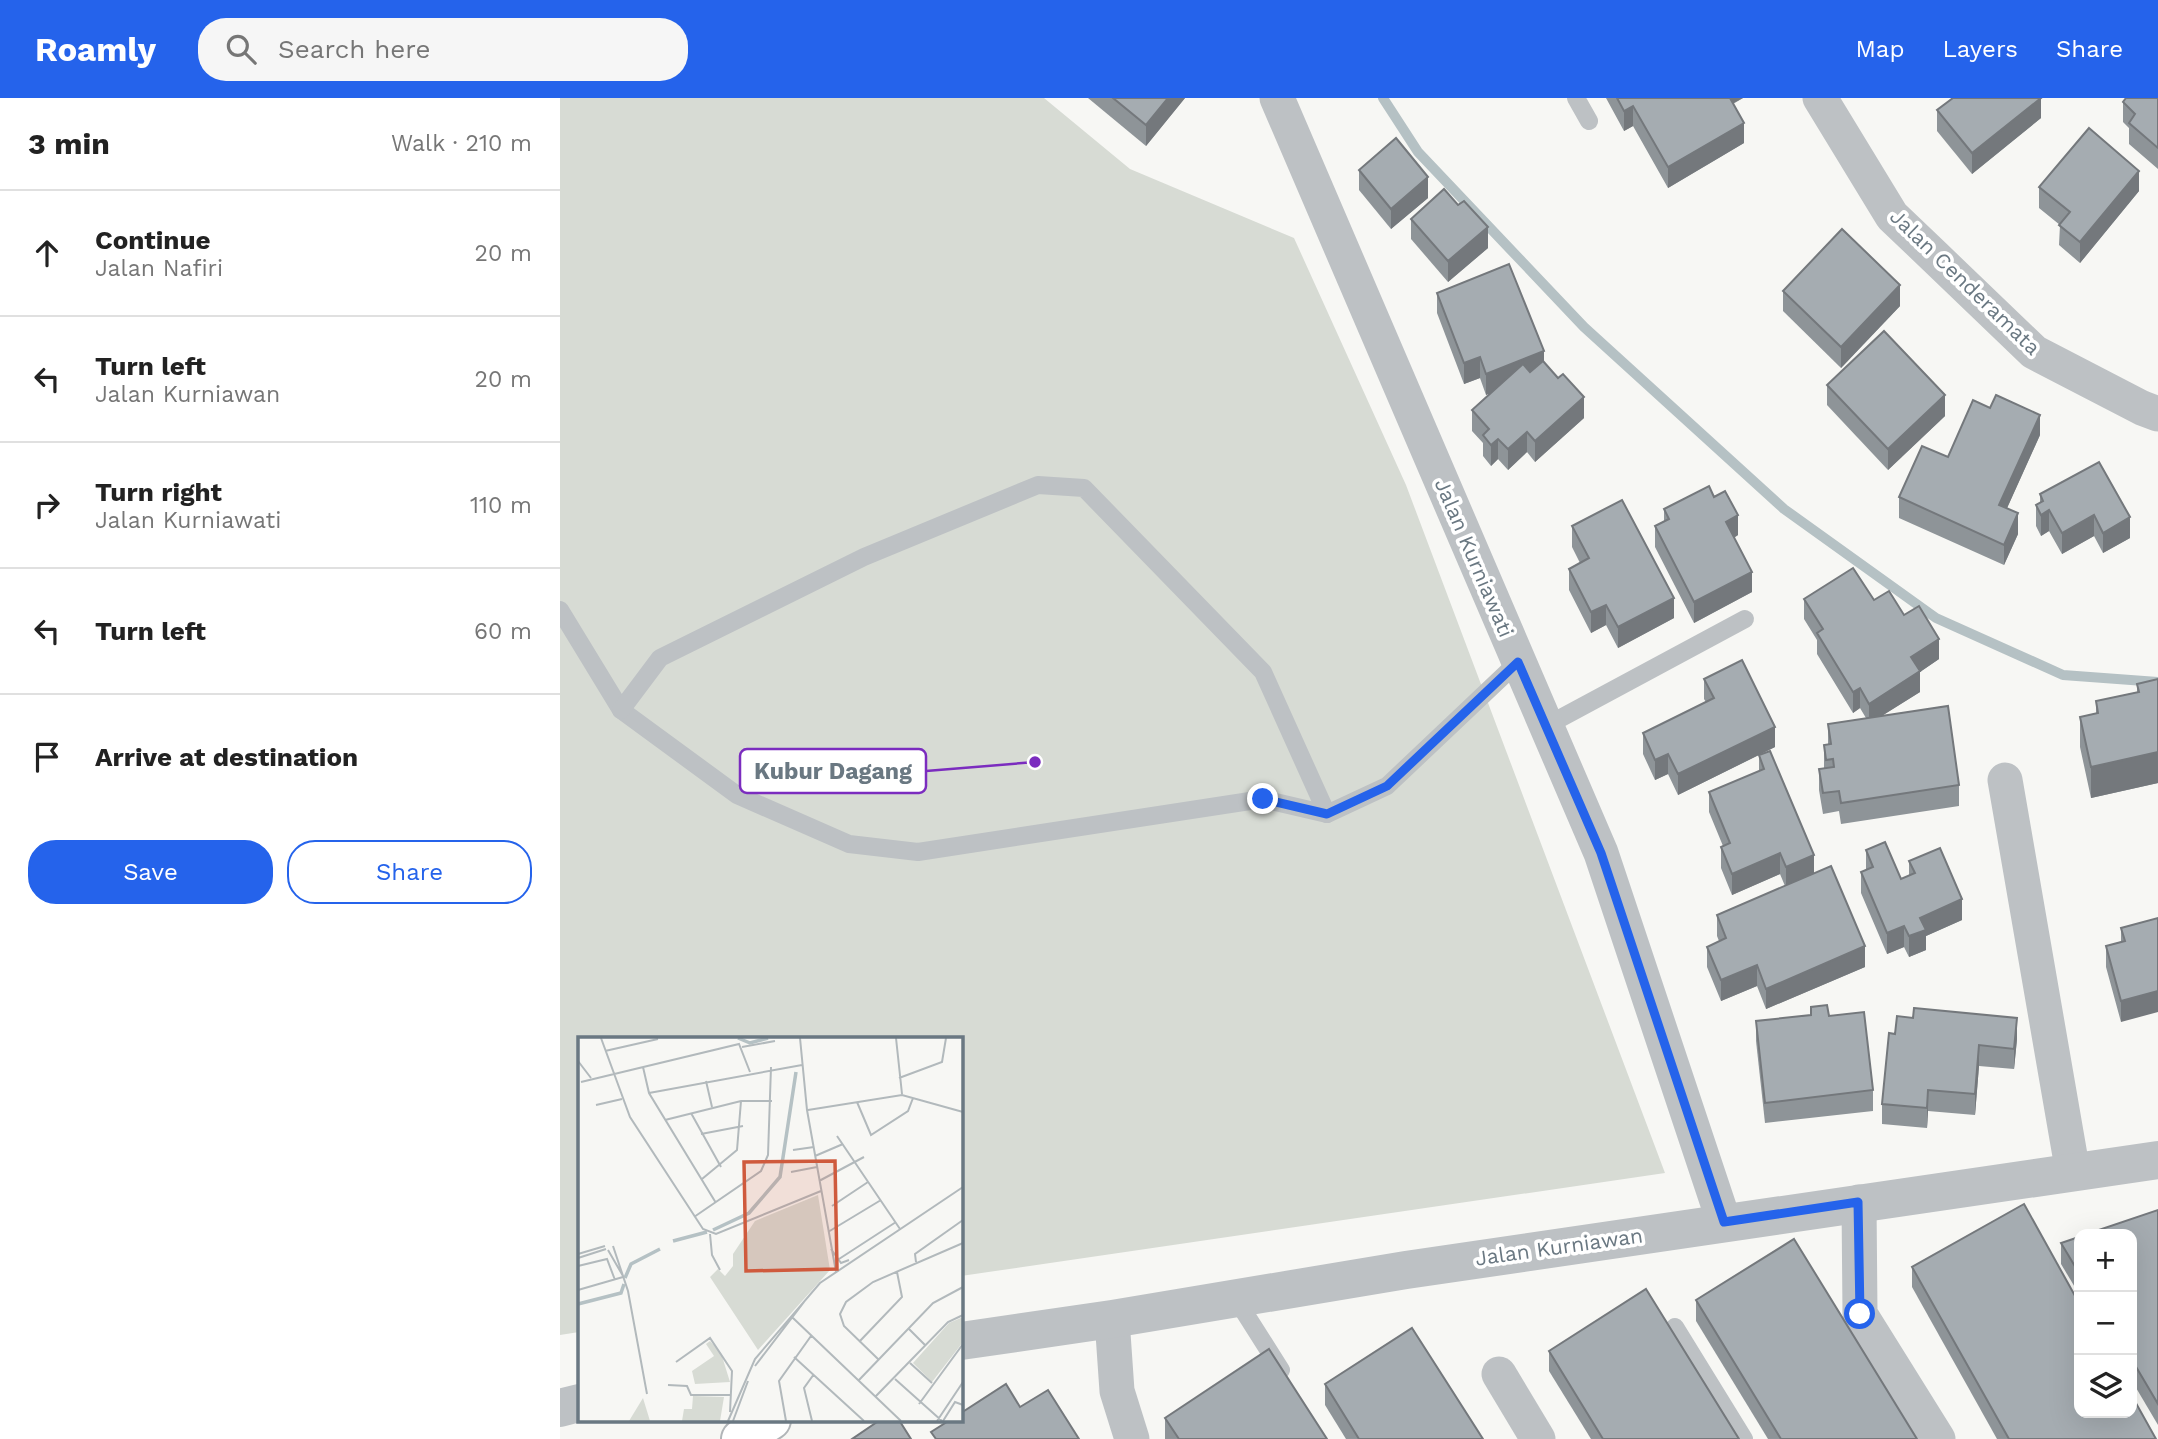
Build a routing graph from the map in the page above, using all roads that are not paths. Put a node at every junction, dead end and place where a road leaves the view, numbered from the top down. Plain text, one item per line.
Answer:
1 (1277, 98) edge
2 (1576, 98) edge
3 (1820, 98) edge
4 (1589, 121) dead end
5 (2158, 414) edge
6 (560, 610) edge
7 (1745, 619) dead end
8 (1518, 662) junction
9 (621, 710) junction
10 (1546, 726) junction
11 (2005, 780) dead end
12 (1327, 814) junction
13 (2158, 1160) edge
14 (2073, 1173) junction
15 (1858, 1202) junction
16 (1724, 1222) junction
17 (1236, 1299) junction
18 (1112, 1319) junction
19 (1675, 1327) dead end
20 (962, 1341) edge
21 (1499, 1374) dead end
22 (1289, 1382) edge
23 (578, 1403) edge
24 (560, 1408) edge
25 (768, 1422) edge
26 (741, 1439) edge
27 (1132, 1439) edge
28 (1538, 1439) edge
29 (1744, 1439) edge
30 (1938, 1439) edge

1 - 8 street, Jalan Kurniawati
2 - 4 lane
3 - 5 street, Jalan Cenderamata
6 - 9 lane
7 - 10 lane
8 - 10 street, Jalan Kurniawati
8 - 12 lane
9 - 12 lane
9 - 12 lane
10 - 16 street, Jalan Kurniawati
11 - 14 street
13 - 14 street, Jalan Kurniawan
14 - 15 street, Jalan Kurniawan
15 - 16 street, Jalan Kurniawan
15 - 30 street
16 - 17 street, Jalan Kurniawan
17 - 18 street, Jalan Kurniawan
17 - 22 lane
18 - 20 street, Jalan Kurniawan
18 - 27 street
19 - 29 lane
21 - 28 street
23 - 24 street
25 - 26 main road

